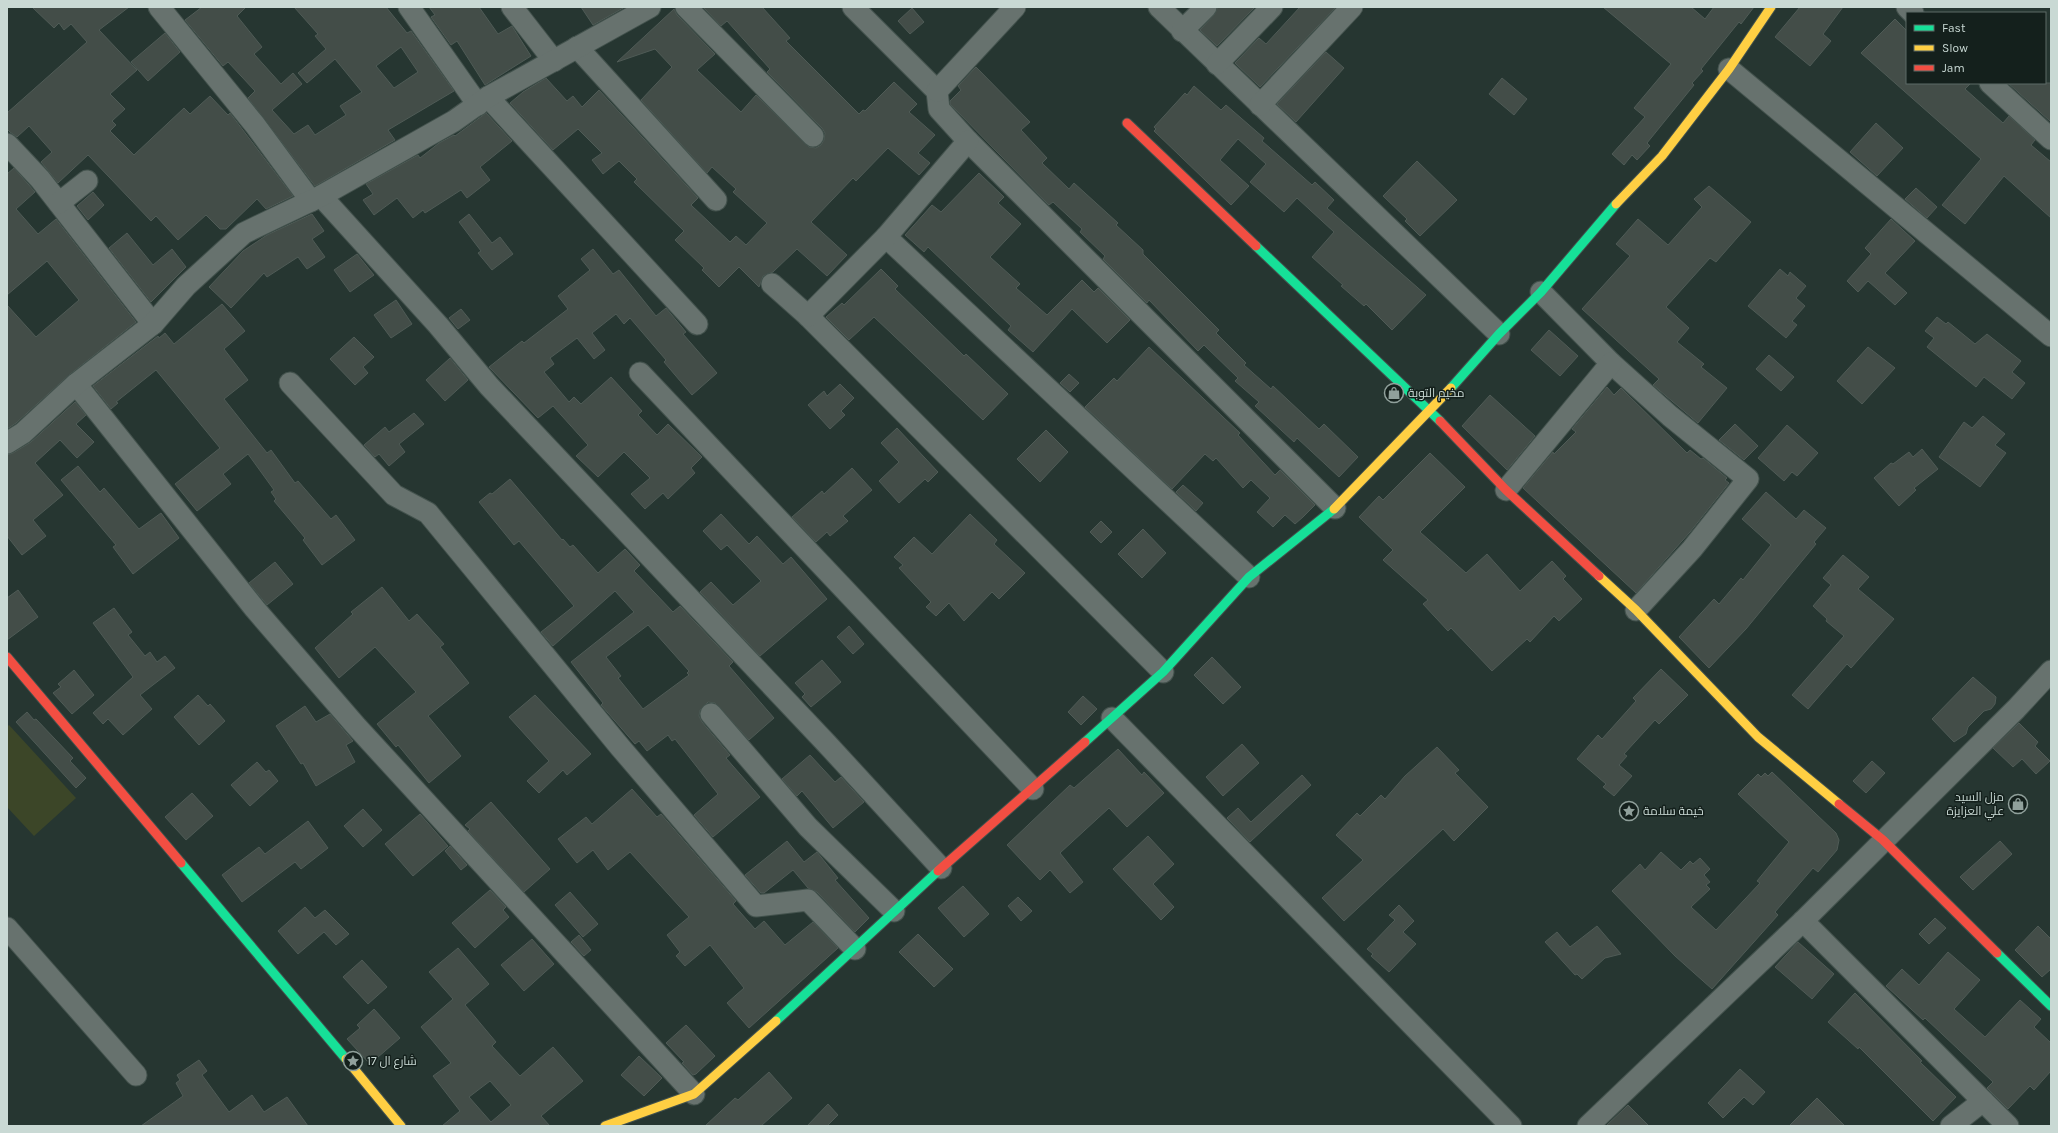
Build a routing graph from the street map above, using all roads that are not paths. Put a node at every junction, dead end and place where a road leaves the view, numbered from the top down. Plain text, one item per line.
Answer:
1 (159, 7) edge
2 (409, 7) edge
3 (512, 7) edge
4 (650, 7) edge
5 (686, 7) edge
6 (853, 7) edge
7 (1015, 7) edge
8 (1159, 7) edge
9 (1206, 7) edge
10 (1272, 7) edge
11 (1352, 7) edge
12 (1771, 7) edge
13 (1182, 31) junction
14 (577, 48) junction
15 (554, 61) junction
16 (1217, 64) junction
17 (1729, 69) junction
18 (1991, 84) edge
19 (938, 91) junction
20 (483, 102) junction
21 (1260, 105) junction
22 (1127, 123) dead end
23 (814, 136) dead end
24 (2051, 139) edge
25 (968, 141) junction
26 (7, 144) edge
27 (87, 181) dead end
28 (316, 198) junction
29 (716, 200) dead end
30 (59, 203) junction
31 (886, 237) junction
32 (772, 284) dead end
33 (1541, 292) junction
34 (808, 316) junction
35 (153, 324) junction
36 (697, 324) dead end
37 (1499, 334) junction
38 (2051, 336) edge
39 (1610, 363) junction
40 (640, 373) dead end
41 (290, 383) dead end
42 (76, 384) junction
43 (1430, 411) junction
44 (7, 443) edge
45 (1506, 490) junction
46 (1335, 508) junction
47 (1249, 577) junction
48 (1636, 610) junction
49 (7, 657) edge
50 (2051, 671) edge
51 (1163, 672) junction
52 (711, 714) dead end
53 (1112, 718) junction
54 (1033, 789) junction
55 (1883, 840) junction
56 (940, 868) junction
57 (894, 912) junction
58 (1803, 921) junction
59 (7, 928) edge
60 (855, 949) junction
61 (2048, 1000) edge
62 (136, 1075) dead end
63 (694, 1094) junction
64 (1983, 1101) junction
65 (401, 1126) edge
66 (605, 1126) edge
67 (1511, 1126) edge
68 (1588, 1126) edge
69 (1951, 1126) edge
70 (2008, 1126) edge

1 - 28 street
2 - 20 street
3 - 15 street
4 - 14 street
5 - 23 street
6 - 19 street
7 - 19 street
8 - 13 street
9 - 13 street
10 - 16 street
11 - 21 street
12 - 17 street
13 - 16 street
14 - 15 street
14 - 29 street
15 - 20 street
16 - 21 street
17 - 33 street
17 - 38 street
18 - 24 street
19 - 25 street
20 - 28 street
20 - 36 street
21 - 37 street
22 - 43 street
25 - 31 street
25 - 46 street
26 - 30 street
27 - 30 street
28 - 35 street
28 - 56 street
30 - 35 street
31 - 34 street
31 - 47 street
32 - 34 street
33 - 37 street
33 - 39 street
34 - 51 street
35 - 42 street
37 - 43 street
39 - 45 street
39 - 48 street
40 - 54 street
41 - 60 street
42 - 44 street
42 - 63 street
43 - 45 street
43 - 46 street
45 - 48 street
46 - 47 street
47 - 51 street
48 - 55 street
49 - 65 street
50 - 55 street
51 - 53 street
52 - 57 street
53 - 54 street
53 - 67 street
54 - 56 street
55 - 58 street
55 - 61 street
56 - 57 street
57 - 60 street
58 - 64 street
58 - 68 street
59 - 62 street
60 - 63 street
63 - 66 street
64 - 69 street
64 - 70 street

